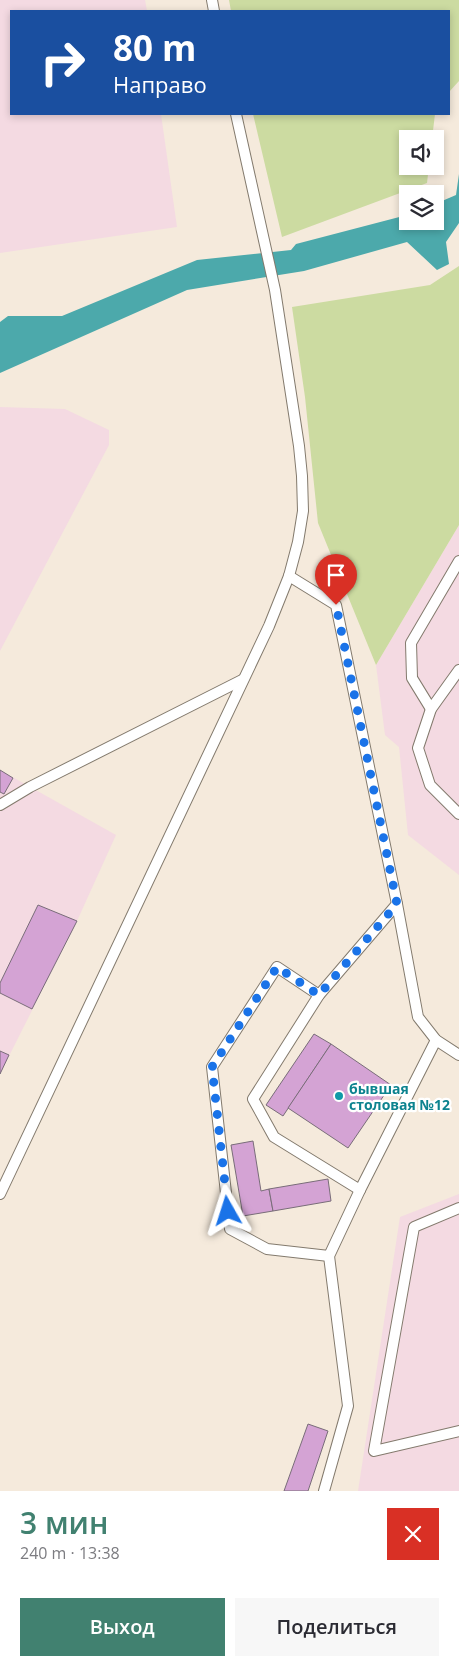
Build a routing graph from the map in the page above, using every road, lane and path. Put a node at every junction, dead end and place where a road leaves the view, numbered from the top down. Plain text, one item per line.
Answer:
1 (236, 115) edge
2 (459, 561) edge
3 (289, 576) junction
4 (459, 670) edge
5 (242, 680) junction
6 (431, 709) junction
7 (0, 805) edge
8 (459, 814) edge
9 (397, 904) junction
10 (319, 995) junction
11 (436, 1040) junction
12 (459, 1055) edge
13 (360, 1190) junction
14 (0, 1194) edge
15 (459, 1208) edge
16 (330, 1256) junction
17 (459, 1431) edge
18 (324, 1491) edge

1 - 3 lane
2 - 6 lane
3 - 5 lane
3 - 9 lane
4 - 6 lane
5 - 7 lane
5 - 14 lane
6 - 8 lane
9 - 10 lane
9 - 11 lane
10 - 13 lane
10 - 16 lane
11 - 12 lane
11 - 13 lane
13 - 16 lane
15 - 17 lane
16 - 18 lane

